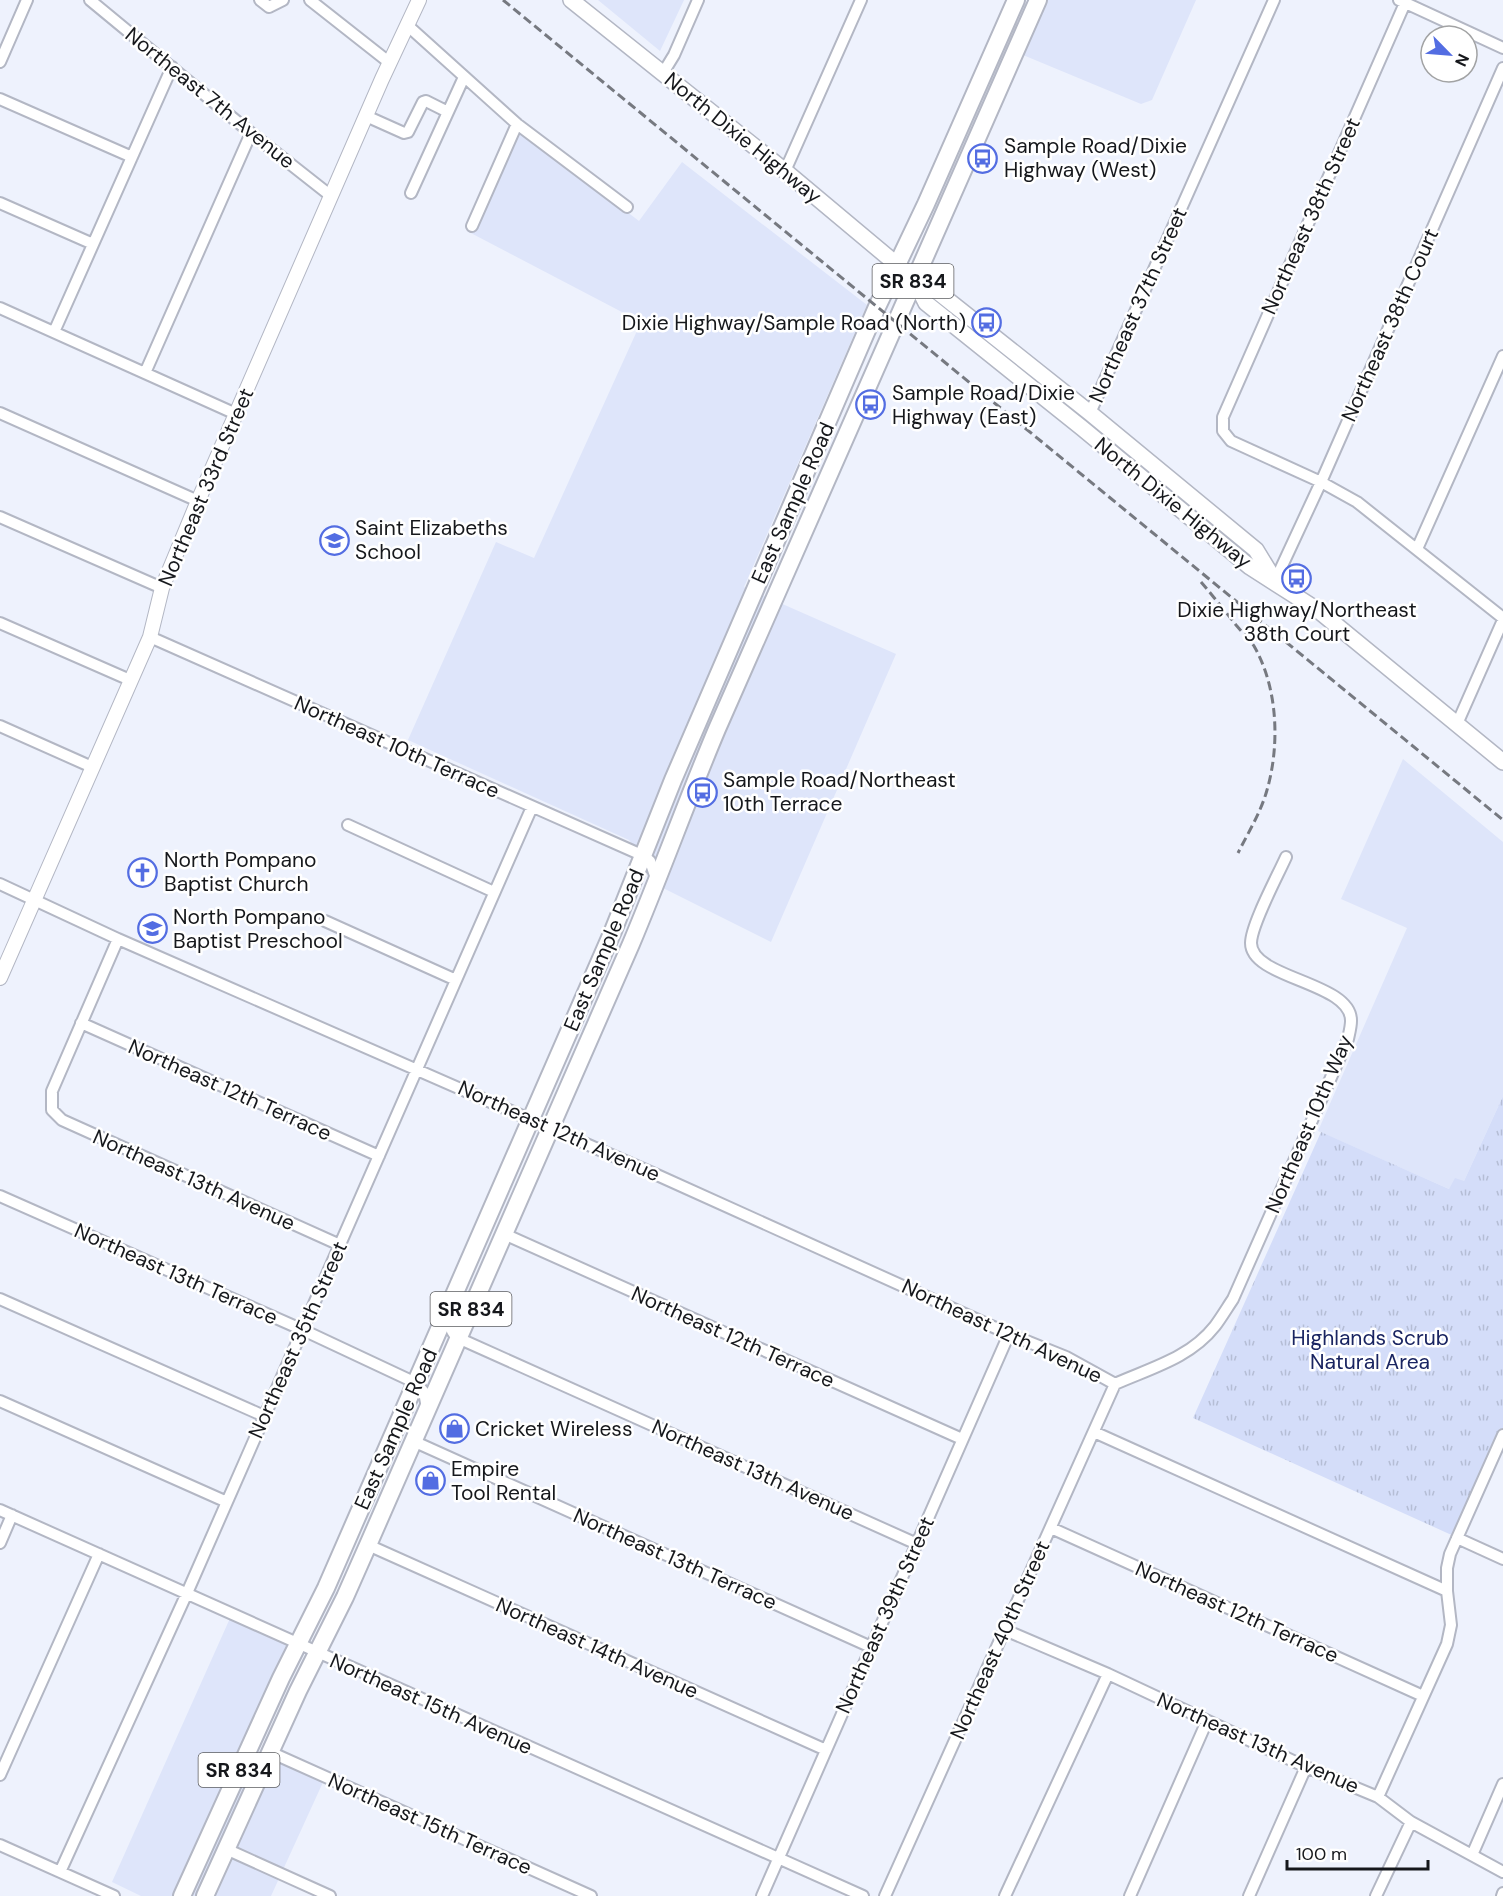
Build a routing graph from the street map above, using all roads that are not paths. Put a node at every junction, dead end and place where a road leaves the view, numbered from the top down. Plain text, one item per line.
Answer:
1 (27, 0) edge
2 (90, 0) edge
3 (260, 0) edge
4 (283, 0) edge
5 (310, 0) edge
6 (419, 0) edge
7 (571, 0) edge
8 (698, 0) edge
9 (861, 0) edge
10 (1016, 0) edge
11 (1038, 0) edge
12 (1274, 0) edge
13 (1402, 1) edge
14 (407, 26) junction
15 (1503, 48) edge
16 (0, 62) edge
17 (390, 63) junction
18 (172, 67) junction
19 (1503, 68) edge
20 (663, 74) junction
21 (464, 76) junction
22 (0, 99) edge
23 (448, 112) junction
24 (366, 116) junction
25 (517, 124) junction
26 (251, 133) junction
27 (132, 157) junction
28 (785, 171) junction
29 (411, 193) dead end
30 (331, 196) junction
31 (0, 203) edge
32 (627, 207) dead end
33 (472, 226) dead end
34 (93, 244) junction
35 (897, 263) junction
36 (914, 279) junction
37 (0, 308) edge
38 (54, 332) junction
39 (1503, 356) edge
40 (145, 373) junction
41 (0, 413) edge
42 (1090, 413) junction
43 (236, 414) junction
44 (1321, 482) junction
45 (198, 501) junction
46 (0, 517) edge
47 (782, 529) junction
48 (1417, 549) junction
49 (791, 562) junction
50 (1275, 581) junction
51 (162, 588) junction
52 (1503, 619) edge
53 (0, 622) edge
54 (150, 637) junction
55 (130, 680) junction
56 (1457, 724) junction
57 (0, 726) edge
58 (1503, 762) edge
59 (92, 767) junction
60 (532, 807) junction
61 (348, 825) dead end
62 (654, 828) junction
63 (667, 855) junction
64 (644, 856) junction
65 (1286, 856) dead end
66 (657, 880) junction
67 (0, 884) edge
68 (494, 892) junction
69 (35, 899) junction
70 (325, 921) dead end
71 (118, 939) junction
72 (0, 978) edge
73 (456, 980) junction
74 (81, 1023) junction
75 (417, 1068) junction
76 (531, 1120) junction
77 (550, 1128) junction
78 (379, 1156) junction
79 (0, 1196) edge
80 (504, 1234) junction
81 (340, 1245) junction
82 (0, 1299) edge
83 (447, 1313) junction
84 (303, 1330) junction
85 (1009, 1334) junction
86 (459, 1338) junction
87 (416, 1383) junction
88 (1115, 1384) junction
89 (0, 1401) edge
90 (427, 1408) junction
91 (264, 1416) junction
92 (1094, 1432) junction
93 (1503, 1435) edge
94 (962, 1439) junction
95 (413, 1441) junction
96 (227, 1502) junction
97 (0, 1510) edge
98 (12, 1515) junction
99 (1051, 1528) junction
100 (1457, 1538) junction
101 (0, 1542) edge
102 (917, 1544) junction
103 (368, 1545) junction
104 (99, 1554) junction
105 (1503, 1559) edge
106 (1447, 1591) junction
107 (187, 1593) junction
108 (1005, 1630) junction
109 (298, 1644) junction
110 (871, 1647) junction
111 (317, 1653) junction
112 (1108, 1674) junction
113 (1424, 1696) junction
114 (1207, 1721) junction
115 (826, 1750) junction
116 (270, 1752) junction
117 (1306, 1767) junction
118 (0, 1775) edge
119 (1503, 1784) edge
120 (1378, 1797) junction
121 (1410, 1822) junction
122 (0, 1845) edge
123 (226, 1850) junction
124 (1472, 1855) junction
125 (779, 1859) junction
126 (60, 1872) junction
127 (1503, 1872) edge
128 (114, 1896) edge
129 (183, 1896) edge
130 (205, 1896) edge
131 (330, 1896) edge
132 (591, 1896) edge
133 (762, 1896) edge
134 (863, 1896) edge
135 (885, 1896) edge
136 (1005, 1896) edge
137 (1130, 1896) edge
138 (1249, 1896) edge
139 (1376, 1896) edge

1 - 16 street
2 - 18 street, Northeast 7th Avenue
3 - 4 street
5 - 17 street
6 - 14 street, Northeast 33rd Street
7 - 20 main road, North Dixie Highway
8 - 20 street
9 - 28 street
10 - 35 main road, East Sample Road / SR 834
11 - 36 main road, East Sample Road / SR 834
12 - 42 street, Northeast 37th Street
13 - 15 street
13 - 44 street, Northeast 38th Street
14 - 17 street, Northeast 33rd Street
14 - 21 street
17 - 24 street, Northeast 33rd Street
18 - 26 street, Northeast 7th Avenue
18 - 27 street
19 - 44 street, Northeast 38th Court
20 - 28 main road, North Dixie Highway
21 - 23 street
21 - 25 street
22 - 27 street
23 - 24 street
23 - 29 street
24 - 30 street, Northeast 33rd Street
25 - 32 street
25 - 33 street
26 - 30 street, Northeast 7th Avenue
26 - 40 street
27 - 34 street
28 - 35 main road, North Dixie Highway
30 - 43 street, Northeast 33rd Street
31 - 34 street
34 - 38 street
35 - 36 main road, North Dixie Highway
35 - 47 main road, East Sample Road / SR 834
36 - 42 main road, North Dixie Highway
36 - 49 main road, East Sample Road / SR 834
36 - 50 main road, North Dixie Highway
37 - 38 street
38 - 40 street
39 - 48 street
40 - 43 street
41 - 45 street
42 - 50 main road, North Dixie Highway
43 - 45 street, Northeast 33rd Street
44 - 48 street
44 - 50 street, Northeast 38th Court
45 - 51 street, Northeast 33rd Street
46 - 51 street
47 - 49 main road
47 - 62 main road, East Sample Road / SR 834
48 - 52 street
49 - 63 main road, East Sample Road / SR 834
50 - 56 main road, North Dixie Highway
51 - 54 street, Northeast 33rd Street
52 - 56 street
53 - 55 street
54 - 55 street, Northeast 33rd Street
54 - 60 street, Northeast 10th Terrace
55 - 59 street, Northeast 33rd Street
56 - 58 main road, North Dixie Highway
57 - 59 street
59 - 69 street, Northeast 33rd Street
60 - 64 street, Northeast 10th Terrace
60 - 68 street, Northeast 35th Street
61 - 68 street
62 - 63 main road
62 - 64 main road, East Sample Road / SR 834
63 - 66 main road, East Sample Road / SR 834
64 - 66 street
64 - 76 main road, East Sample Road / SR 834
65 - 88 street, Northeast 10th Way
66 - 77 main road, East Sample Road / SR 834
67 - 69 street, Northeast 12th Avenue
68 - 73 street, Northeast 35th Street
69 - 71 street, Northeast 12th Avenue
69 - 72 street, Northeast 33rd Street
70 - 73 street
71 - 74 street
71 - 75 street, Northeast 12th Avenue
73 - 75 street, Northeast 35th Street
74 - 78 street, Northeast 12th Terrace
74 - 81 street, Northeast 13th Avenue
75 - 76 street, Northeast 12th Avenue
75 - 78 street, Northeast 35th Street
76 - 77 street, Northeast 12th Avenue
76 - 83 main road, East Sample Road / SR 834
77 - 80 main road, East Sample Road / SR 834
77 - 85 street, Northeast 12th Avenue
78 - 81 street, Northeast 35th Street
79 - 84 street, Northeast 13th Terrace
80 - 86 main road, East Sample Road / SR 834
80 - 94 street, Northeast 12th Terrace
81 - 84 street, Northeast 35th Street
82 - 91 street
83 - 86 street
83 - 87 main road, East Sample Road / SR 834
84 - 87 street, Northeast 13th Terrace
84 - 91 street, Northeast 35th Street
85 - 88 street, Northeast 12th Avenue
85 - 94 street, Northeast 39th Street
86 - 90 main road, East Sample Road / SR 834
86 - 102 street, Northeast 13th Avenue
87 - 90 street
87 - 109 main road, East Sample Road / SR 834
88 - 92 street, Northeast 40th Street
89 - 96 street
90 - 95 main road, East Sample Road / SR 834
91 - 96 street, Northeast 35th Street
92 - 99 street, Northeast 40th Street
92 - 106 street
93 - 100 street
94 - 102 street, Northeast 39th Street
95 - 103 main road, East Sample Road / SR 834
95 - 110 street, Northeast 13th Terrace
96 - 107 street, Northeast 35th Street
97 - 98 street, Northeast 15th Avenue
98 - 101 street
98 - 104 street, Northeast 15th Avenue
99 - 108 street, Northeast 40th Street
99 - 113 street, Northeast 12th Terrace
100 - 105 street
100 - 106 street
102 - 110 street, Northeast 39th Street
103 - 111 main road, East Sample Road / SR 834
103 - 115 street, Northeast 14th Avenue
104 - 107 street, Northeast 15th Avenue
104 - 118 street
106 - 113 street
107 - 109 street, Northeast 15th Avenue
107 - 126 street, Northeast 35th Street
108 - 112 street, Northeast 13th Avenue
108 - 135 street, Northeast 40th Street
109 - 111 street, Northeast 15th Avenue
109 - 129 main road, East Sample Road / SR 834
110 - 115 street, Northeast 39th Street
111 - 116 main road, East Sample Road / SR 834
111 - 125 street, Northeast 15th Avenue
112 - 114 street, Northeast 13th Avenue
112 - 136 street
113 - 120 street
114 - 117 street, Northeast 13th Avenue
114 - 137 street
115 - 125 street, Northeast 39th Street
116 - 123 main road, East Sample Road / SR 834
116 - 132 street, Northeast 15th Terrace
117 - 120 street, Northeast 13th Avenue
117 - 138 street
119 - 124 street
120 - 121 street, Northeast 13th Avenue
121 - 124 street, Northeast 13th Avenue
121 - 139 street
122 - 126 street
123 - 130 main road, East Sample Road / SR 834
123 - 131 street
124 - 127 street, Northeast 13th Avenue
125 - 133 street, Northeast 39th Street
125 - 134 street, Northeast 15th Avenue
126 - 128 street

